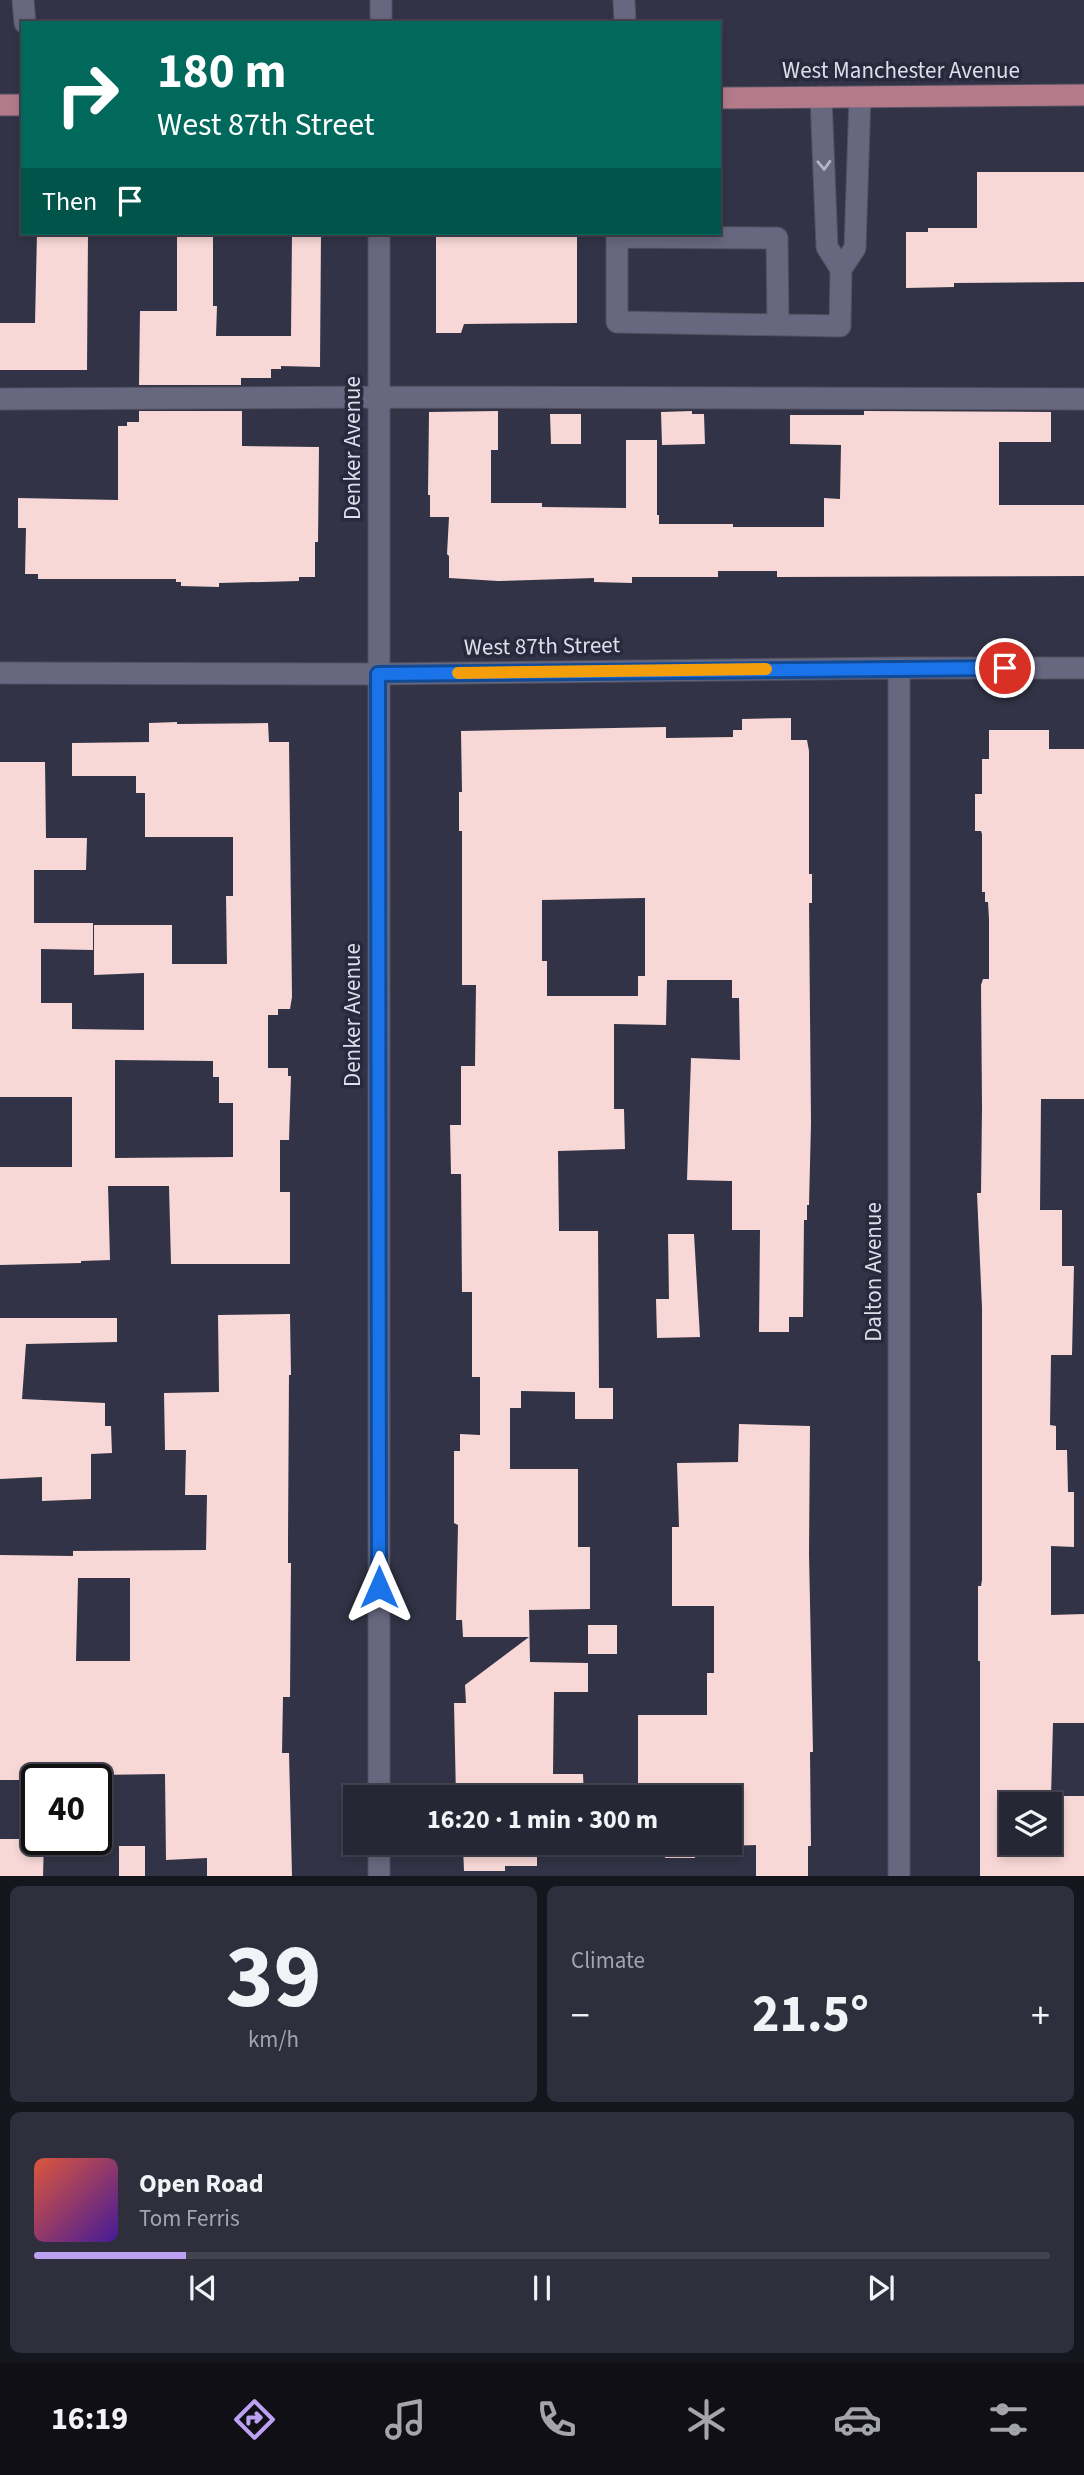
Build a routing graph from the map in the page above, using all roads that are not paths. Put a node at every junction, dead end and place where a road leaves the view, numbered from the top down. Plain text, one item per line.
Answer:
1 (23, 0) edge
2 (381, 0) edge
3 (624, 0) edge
4 (25, 21) edge
5 (381, 21) edge
6 (625, 21) edge
7 (1084, 95) edge
8 (821, 97) junction
9 (860, 97) junction
10 (721, 98) edge
11 (0, 105) edge
12 (21, 105) edge
13 (379, 235) edge
14 (841, 269) junction
15 (778, 325) junction
16 (379, 397) junction
17 (0, 399) edge
18 (1084, 399) edge
19 (899, 668) junction
20 (1084, 668) edge
21 (0, 673) edge
22 (378, 674) junction
23 (379, 1785) edge
24 (379, 1855) edge
25 (379, 1876) edge
26 (899, 1876) edge

1 - 4 street
2 - 5 street
3 - 6 street
7 - 9 main road, West Manchester Avenue
8 - 9 main road, West Manchester Avenue
8 - 10 main road, West Manchester Avenue
8 -> 14 street
9 - 14 street
11 - 12 main road
13 - 16 street, Denker Avenue
14 - 15 street
15 - 15 street
16 - 17 street
16 - 18 street
16 - 22 street, Denker Avenue
19 - 20 street, West 87th Street
19 - 22 street, West 87th Street
19 - 26 street, Dalton Avenue
21 - 22 street, West 87th Street
22 - 23 street, Denker Avenue
24 - 25 street

